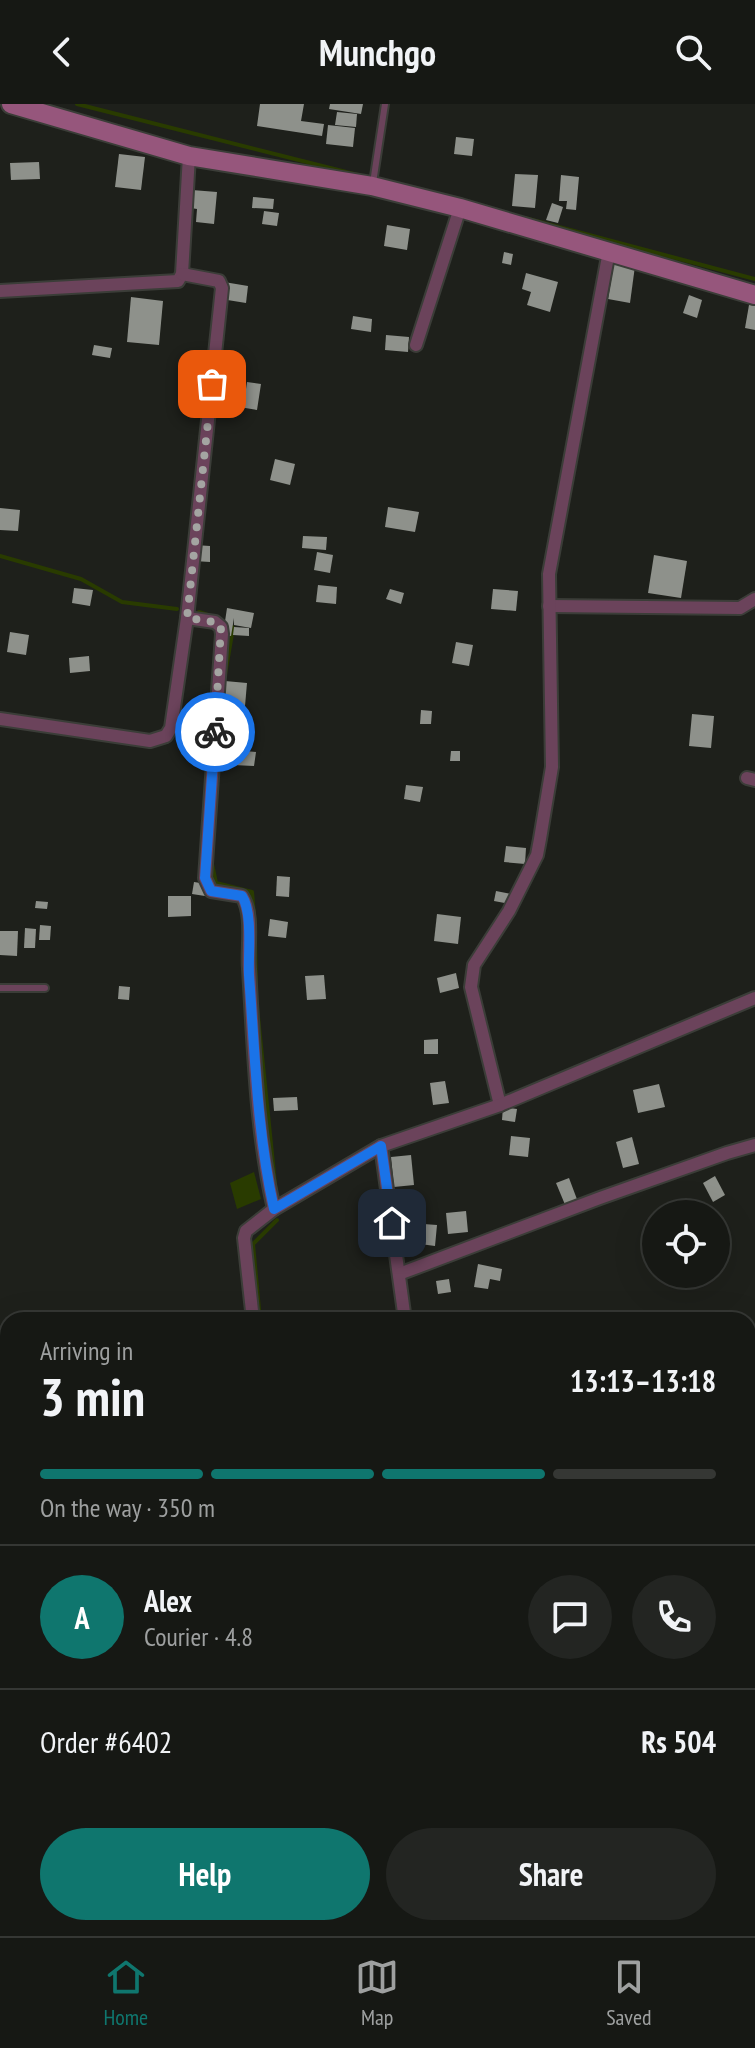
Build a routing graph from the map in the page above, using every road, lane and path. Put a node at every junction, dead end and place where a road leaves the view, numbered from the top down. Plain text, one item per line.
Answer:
1 (11, 104) edge
2 (385, 104) edge
3 (189, 156) junction
4 (372, 186) junction
5 (460, 208) junction
6 (609, 251) junction
7 (182, 274) junction
8 (0, 291) edge
9 (755, 295) edge
10 (416, 345) dead end
11 (755, 599) edge
12 (549, 606) junction
13 (187, 618) junction
14 (0, 719) edge
15 (0, 988) edge
16 (45, 988) dead end
17 (755, 998) edge
18 (500, 1105) junction
19 (755, 1145) edge
20 (381, 1146) junction
21 (274, 1209) junction
22 (399, 1274) junction
23 (252, 1312) edge
24 (404, 1312) edge

1 - 3 main road
2 - 4 lane
3 - 4 main road
3 - 7 street
4 - 5 main road
5 - 6 main road
5 - 10 street
6 - 9 main road
6 - 12 street
7 - 8 street
7 - 13 street
11 - 12 street
12 - 18 street
13 - 14 street
13 - 21 street
15 - 16 lane
17 - 18 street
18 - 20 street
19 - 22 street
20 - 21 street
20 - 22 street
21 - 23 street
22 - 24 street

